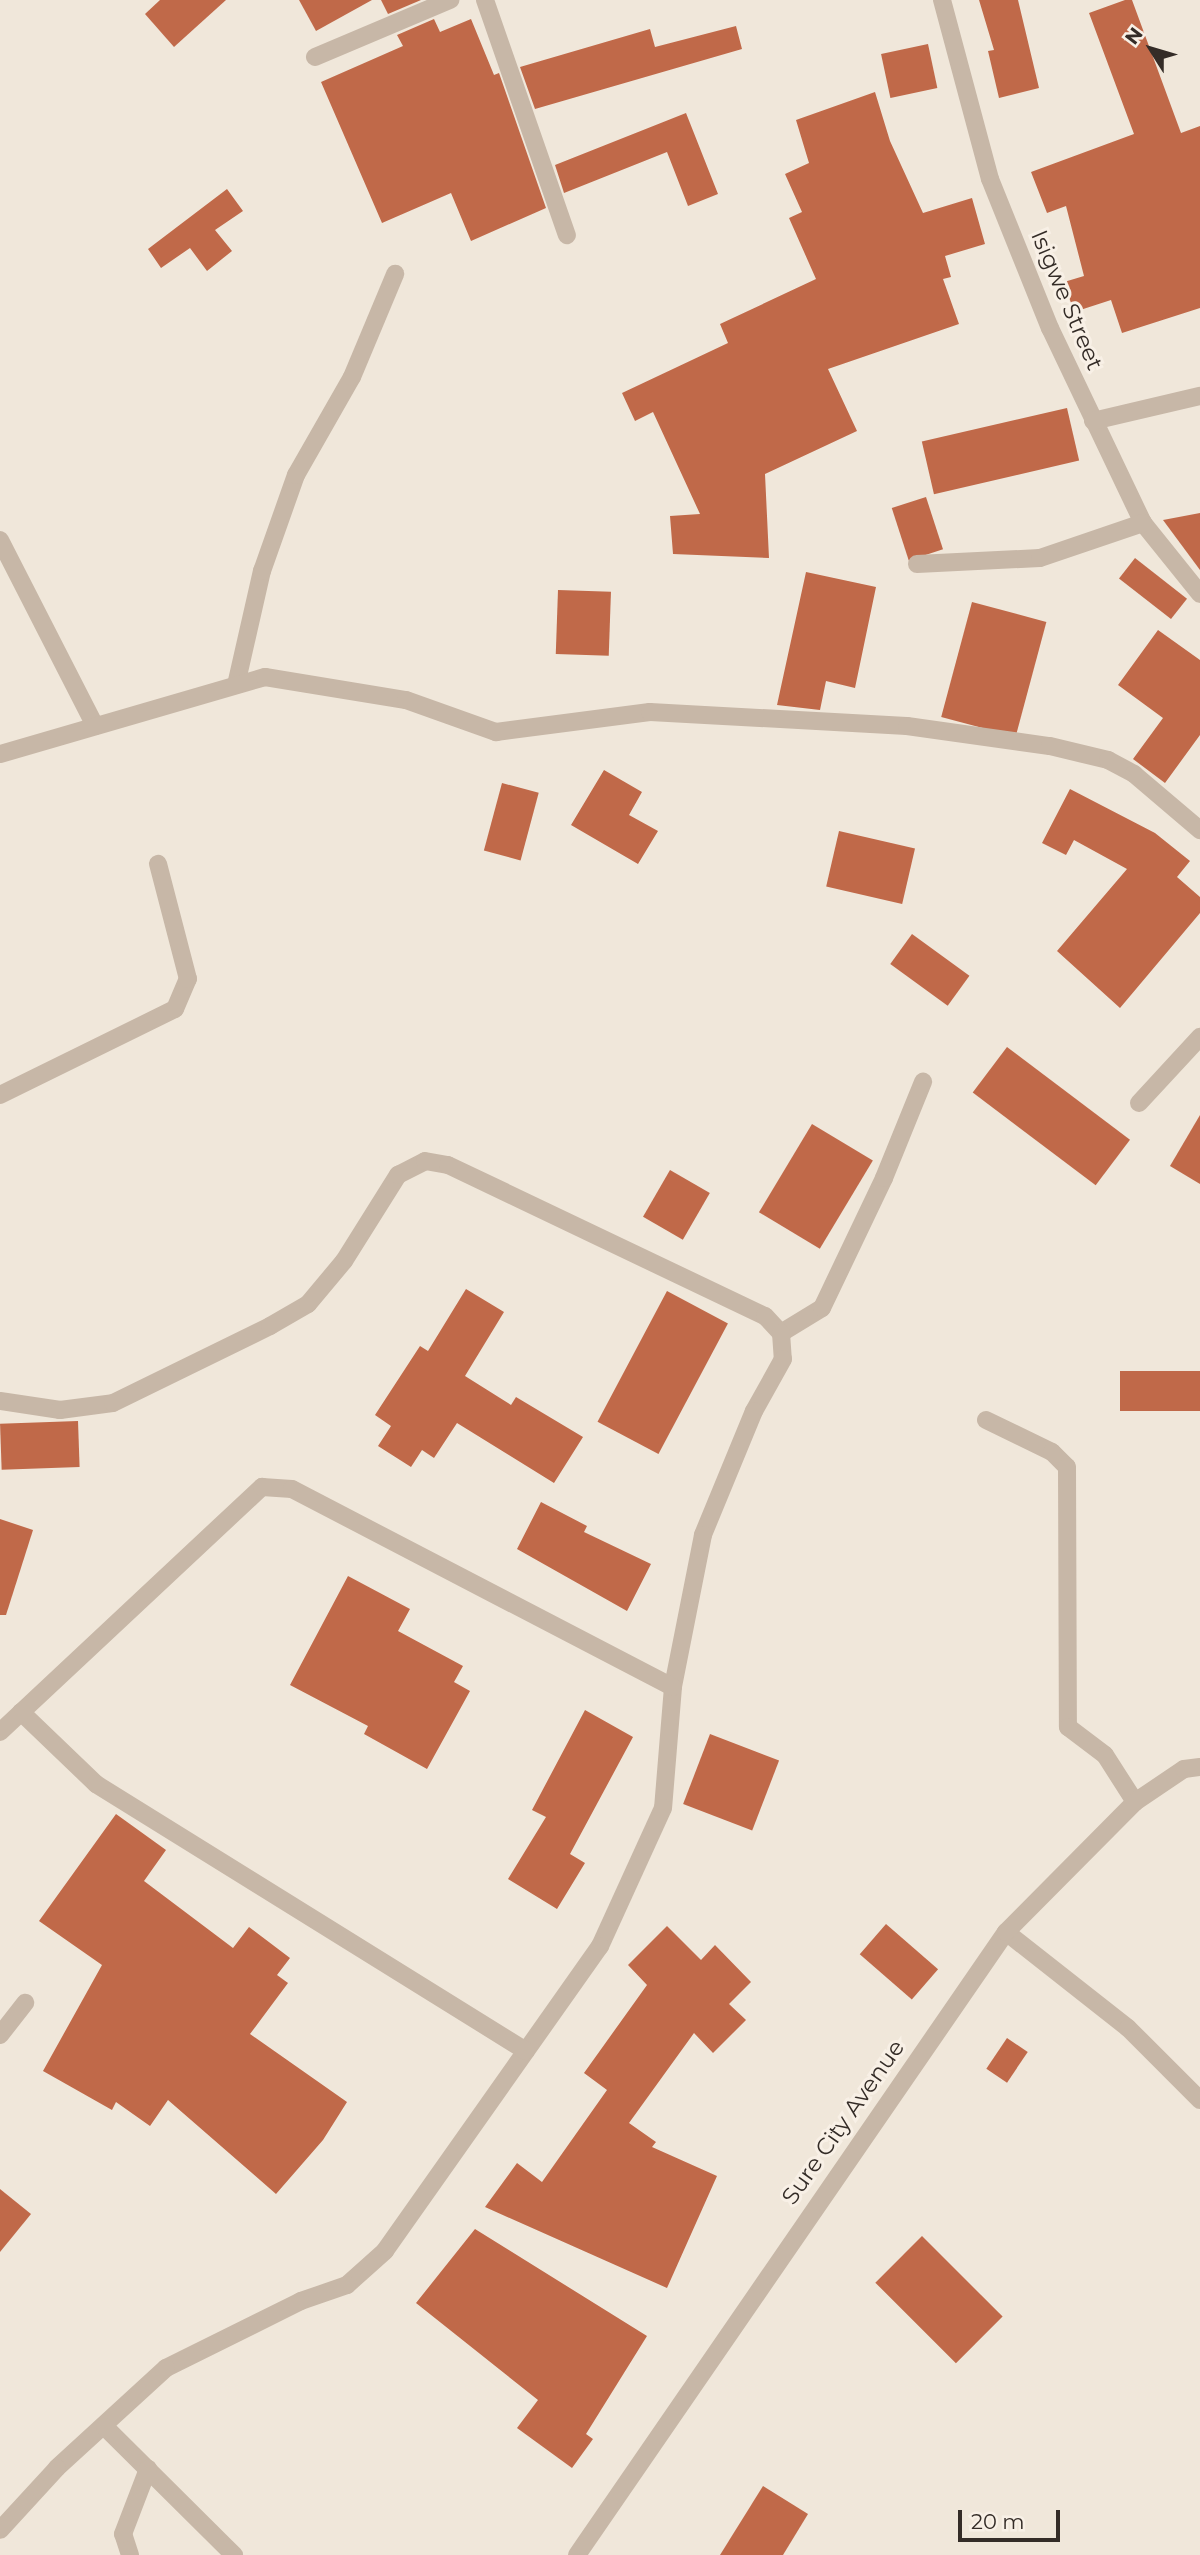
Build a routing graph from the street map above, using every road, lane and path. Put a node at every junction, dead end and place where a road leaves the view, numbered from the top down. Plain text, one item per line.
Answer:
1 (450, 0) edge
2 (485, 0) edge
3 (942, 0) edge
4 (315, 57) dead end
5 (567, 235) dead end
6 (396, 274) dead end
7 (1200, 396) edge
8 (1093, 421) junction
9 (1143, 523) junction
10 (0, 540) edge
11 (917, 564) dead end
12 (1200, 594) edge
13 (236, 685) junction
14 (95, 726) junction
15 (0, 754) edge
16 (1200, 830) edge
17 (158, 864) dead end
18 (1200, 1037) edge
19 (922, 1082) dead end
20 (0, 1095) edge
21 (1139, 1103) dead end
22 (781, 1333) junction
23 (0, 1401) edge
24 (986, 1420) dead end
25 (673, 1687) junction
26 (21, 1712) junction
27 (0, 1732) edge
28 (1200, 1767) edge
29 (1135, 1802) junction
30 (1006, 1932) junction
31 (25, 2003) dead end
32 (0, 2035) edge
33 (526, 2051) junction
34 (1200, 2100) edge
35 (105, 2427) junction
36 (148, 2469) junction
37 (0, 2530) edge
38 (130, 2555) edge
39 (234, 2555) edge
40 (577, 2555) edge

1 - 4 street
2 - 5 street
3 - 8 street, Isigwe Street
6 - 13 street
7 - 8 street
8 - 9 street, Isigwe Street
9 - 11 street
9 - 12 street, Isigwe Street
10 - 14 street
13 - 14 street
13 - 16 street
14 - 15 street
17 - 20 street
18 - 21 street
19 - 22 street
22 - 23 street
22 - 25 street
24 - 29 street
25 - 26 street
25 - 33 street
26 - 27 street
26 - 33 street
28 - 29 street, Sure City Avenue
29 - 30 street, Sure City Avenue
30 - 34 street
30 - 40 street, Sure City Avenue
31 - 32 street
33 - 35 street
35 - 36 street
35 - 37 street
36 - 38 street
36 - 39 street

